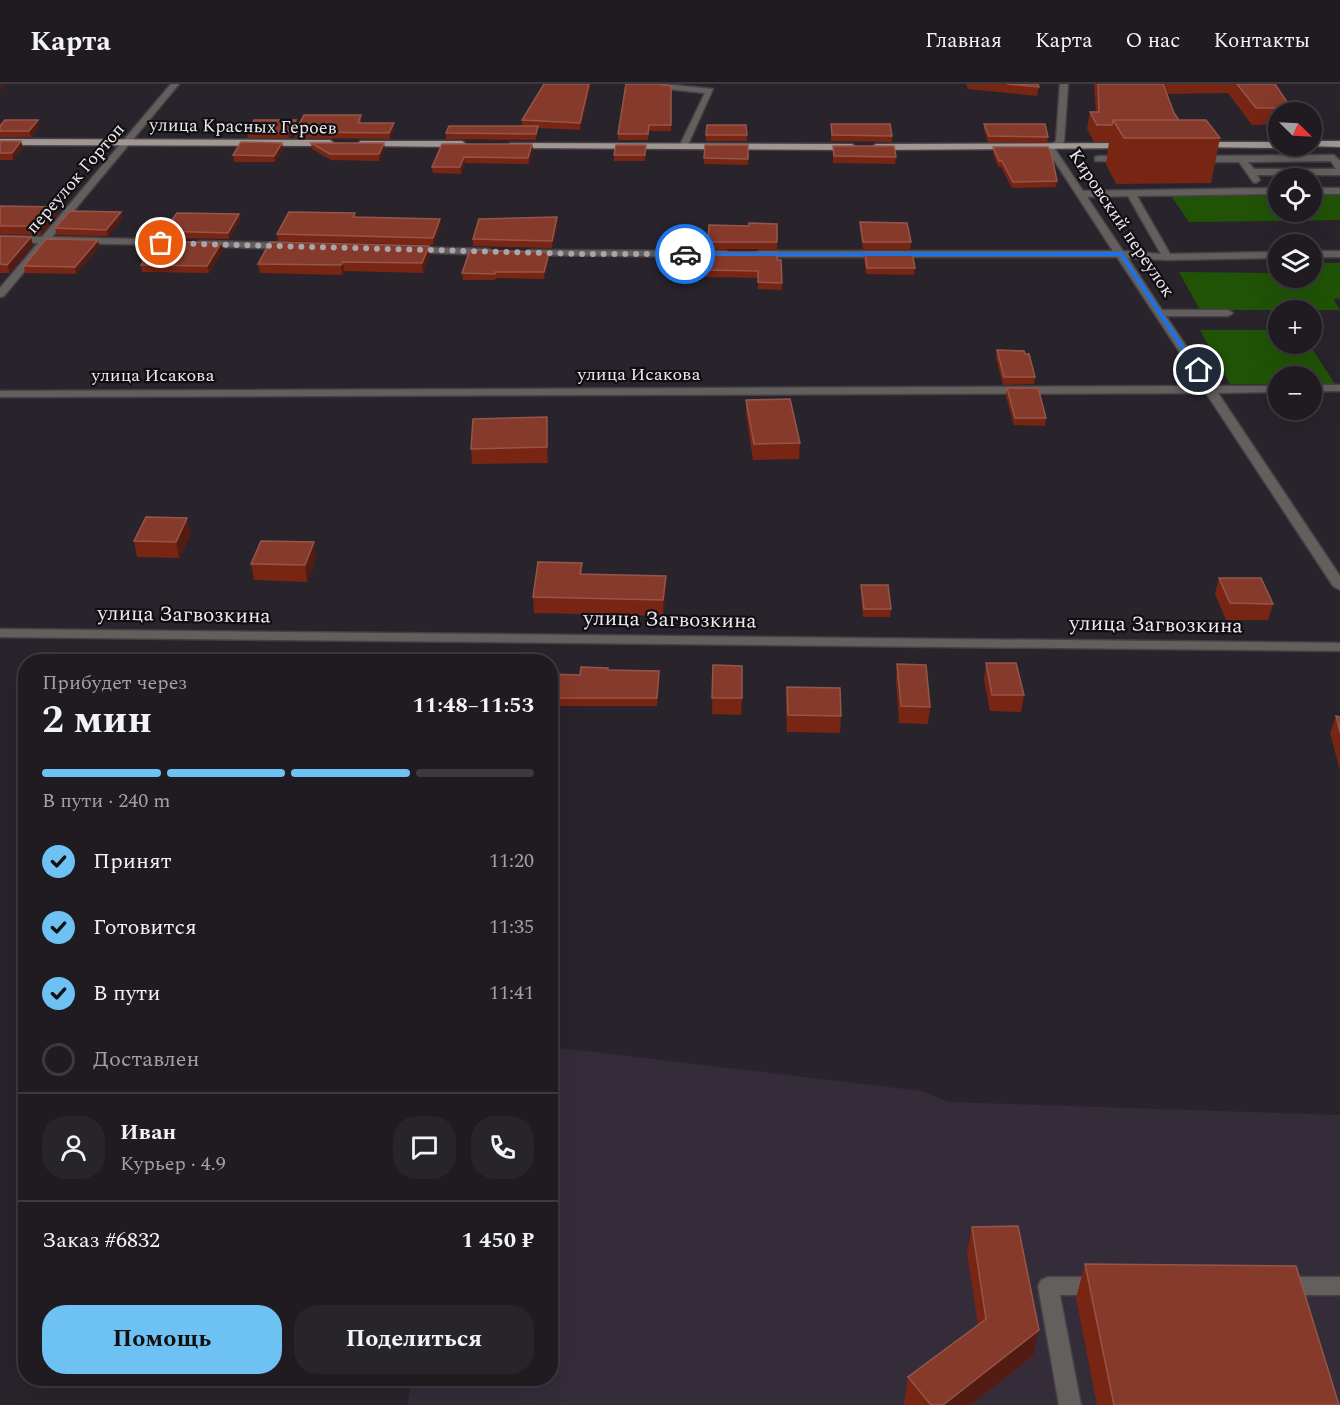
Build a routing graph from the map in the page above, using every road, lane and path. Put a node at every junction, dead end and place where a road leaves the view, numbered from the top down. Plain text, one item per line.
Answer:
1 (175, 84) edge
2 (639, 84) edge
3 (1064, 84) edge
4 (129, 141) junction
5 (0, 142) edge
6 (341, 143) edge
7 (353, 143) edge
8 (471, 144) edge
9 (1322, 144) edge
10 (1340, 144) edge
11 (506, 145) edge
12 (1268, 145) edge
13 (1137, 146) edge
14 (1184, 146) edge
15 (683, 147) junction
16 (1050, 148) junction
17 (1098, 159) dead end
18 (1134, 159) edge
19 (1182, 159) edge
20 (1242, 159) junction
21 (1340, 170) edge
22 (1251, 172) junction
23 (1263, 190) junction
24 (1268, 190) edge
25 (1322, 191) edge
26 (1340, 191) edge
27 (1130, 192) junction
28 (1078, 194) junction
29 (0, 239) edge
30 (44, 239) junction
31 (295, 246) edge
32 (403, 249) edge
33 (498, 252) edge
34 (522, 253) edge
35 (738, 254) edge
36 (750, 254) edge
37 (1122, 254) junction
38 (1322, 254) edge
39 (1340, 254) edge
40 (1268, 255) edge
41 (1167, 257) junction
42 (0, 294) edge
43 (1161, 313) junction
44 (1227, 313) dead end
45 (1322, 388) edge
46 (1340, 388) edge
47 (1212, 389) junction
48 (1268, 389) edge
49 (0, 394) edge
50 (1340, 586) edge
51 (0, 633) edge
52 (1340, 647) edge
53 (1119, 1286) edge
54 (1260, 1286) edge
55 (1340, 1286) edge
56 (1070, 1405) edge

1 - 4 street, переулок Гортоп
2 - 15 street
3 - 16 street, Кировский переулок
4 - 5 main road, улица Красных Героев
4 - 6 main road, улица Красных Героев
4 - 30 street, переулок Гортоп
7 - 8 main road, улица Красных Героев
9 - 10 main road
11 - 15 main road
12 - 14 main road
13 - 16 main road
15 - 16 main road
16 - 28 street, Кировский переулок
17 - 18 street
19 - 20 street
20 - 21 street
20 - 22 street
21 - 22 street
22 - 23 street
23 - 24 street
23 - 27 street
25 - 26 street
27 - 28 street
27 - 41 street
28 - 37 street, Кировский переулок
29 - 30 street
30 - 31 street
30 - 42 street, переулок Гортоп
32 - 33 street
34 - 35 street
36 - 37 street
37 - 41 street
37 - 43 street, Кировский переулок
38 - 39 street
40 - 41 street
43 - 44 street
43 - 47 street, Кировский переулок
45 - 46 street
47 - 48 street, улица Исакова
47 - 49 street, улица Исакова
47 - 50 street, Кировский переулок
51 - 52 street, улица Загвозкина
53 - 56 street
54 - 55 street

